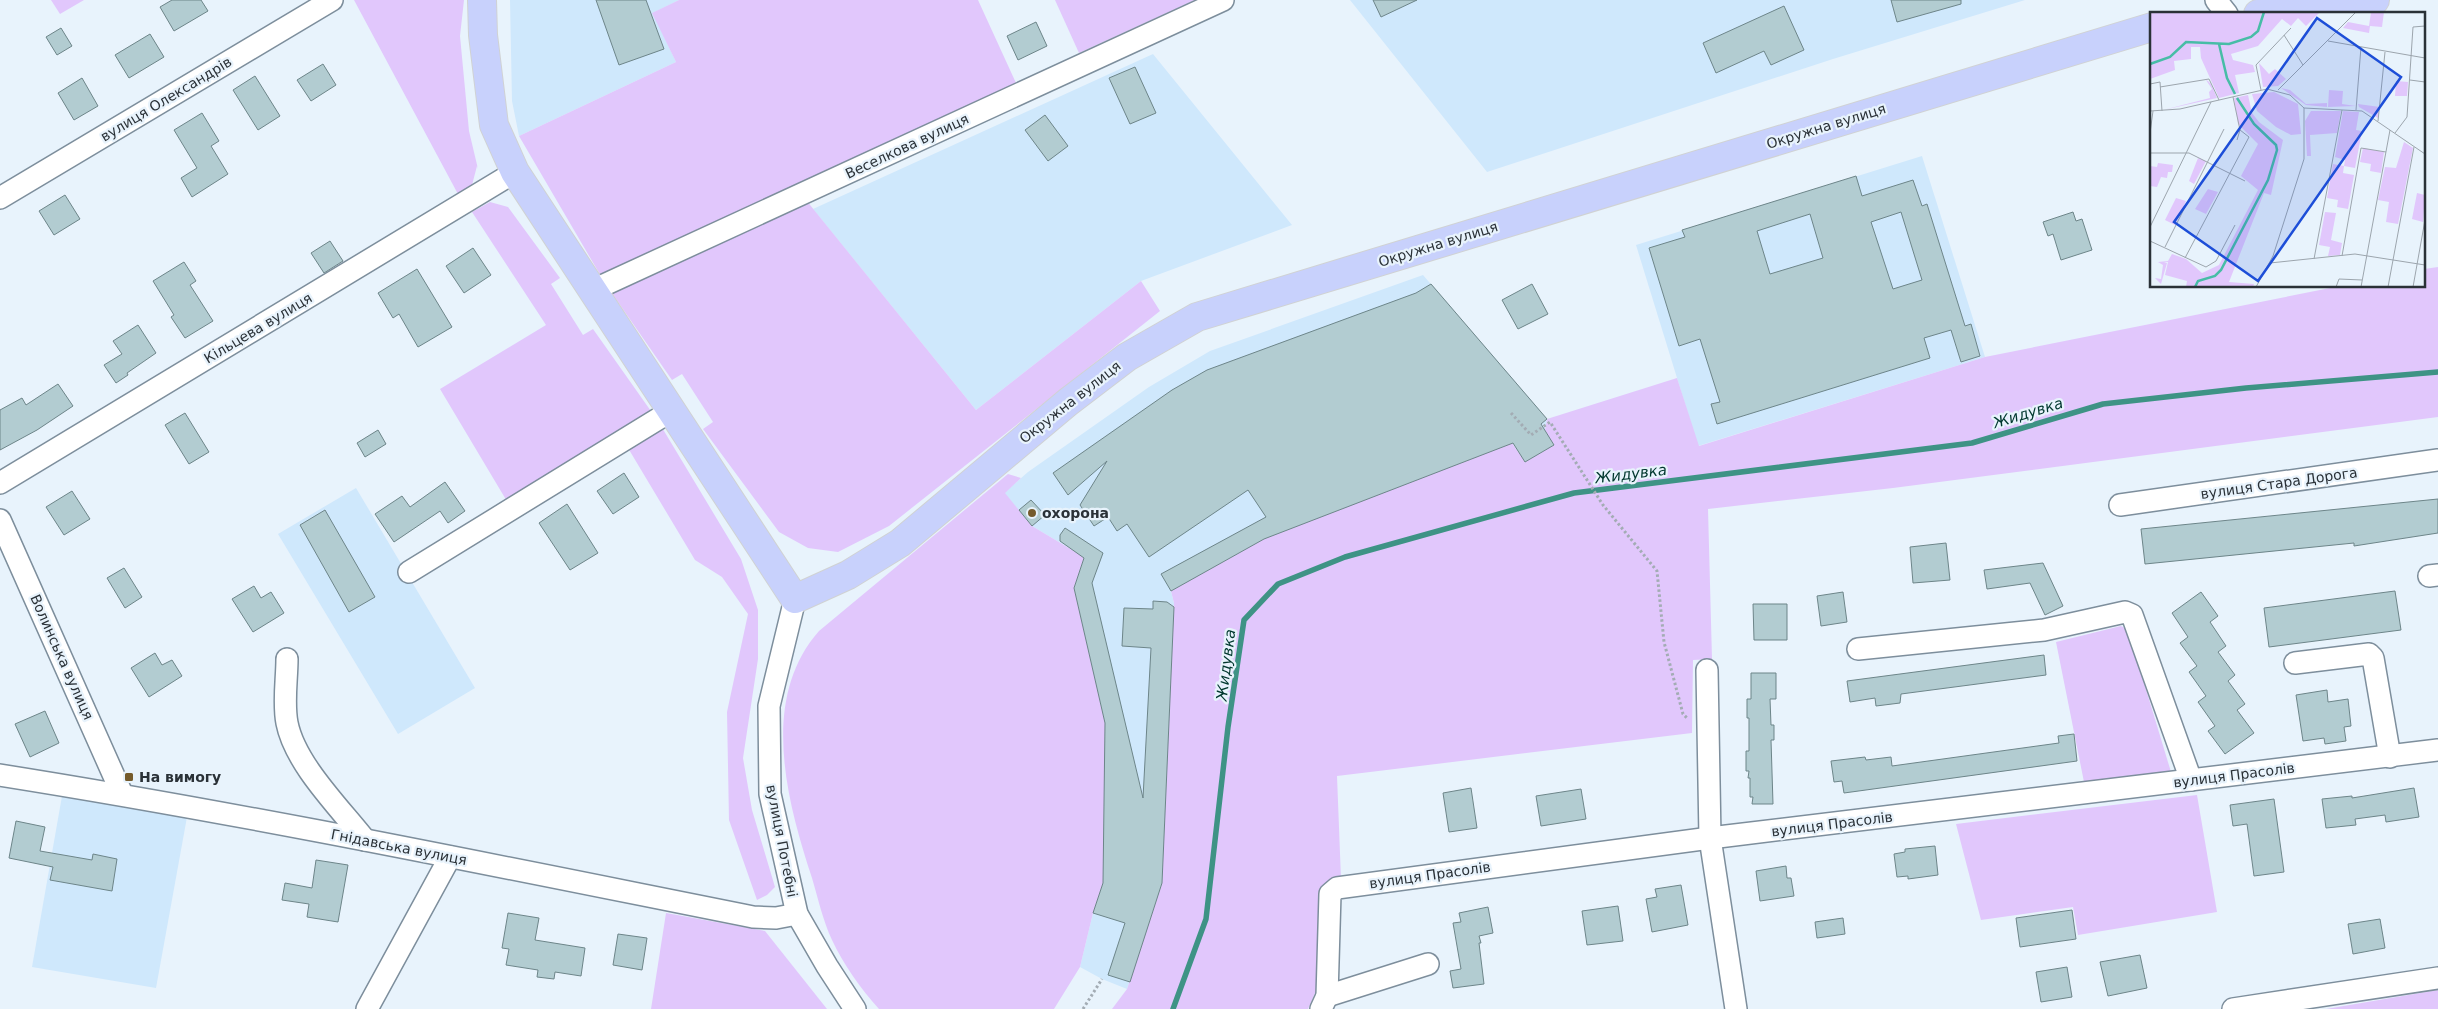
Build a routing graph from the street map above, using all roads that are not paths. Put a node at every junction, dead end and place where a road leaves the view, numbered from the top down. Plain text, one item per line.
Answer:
1 (332, 0) edge
2 (482, 0) edge
3 (1223, 0) edge
4 (2216, 0) edge
5 (2375, 0) edge
6 (2225, 12) edge
7 (2275, 12) edge
8 (2150, 28) edge
9 (515, 172) junction
10 (0, 198) edge
11 (591, 291) junction
12 (671, 411) junction
13 (2438, 460) edge
14 (0, 483) edge
15 (2120, 505) dead end
16 (0, 520) edge
17 (409, 572) dead end
18 (795, 599) junction
19 (1858, 649) dead end
20 (287, 658) dead end
21 (2296, 663) dead end
22 (1707, 670) dead end
23 (2438, 750) edge
24 (2390, 757) junction
25 (0, 775) edge
26 (2191, 780) junction
27 (122, 794) junction
28 (1710, 838) junction
29 (365, 840) junction
30 (450, 857) junction
31 (797, 914) junction
32 (1428, 964) dead end
33 (2438, 978) edge
34 (1324, 1003) edge
35 (367, 1009) edge
36 (855, 1009) edge
37 (1736, 1009) edge
38 (2233, 1009) edge

1 - 10 street, вулиця Олександрів
2 - 9 main road
3 - 11 street, Веселкова вулиця
4 - 6 street
5 - 7 main road
8 - 18 main road, Окружна вулиця
9 - 11 main road
9 - 14 street, Кільцева вулиця
11 - 12 main road
12 - 17 street
12 - 18 main road
13 - 15 street, вулиця Стара Дорога
16 - 27 street, Волинська вулиця
18 - 31 street, вулиця Потебні
19 - 26 street
20 - 29 street
21 - 24 street
22 - 28 street
23 - 24 street, вулиця Прасолів
24 - 26 street, вулиця Прасолів
25 - 27 street, Гнідавська вулиця
26 - 28 street, вулиця Прасолів
27 - 29 street, Гнідавська вулиця
28 - 34 street, вулиця Прасолів
28 - 37 street
29 - 30 street, Гнідавська вулиця
30 - 31 street, Гнідавська вулиця
30 - 35 street
31 - 36 street, вулиця Потебні
32 - 34 street
33 - 38 street

